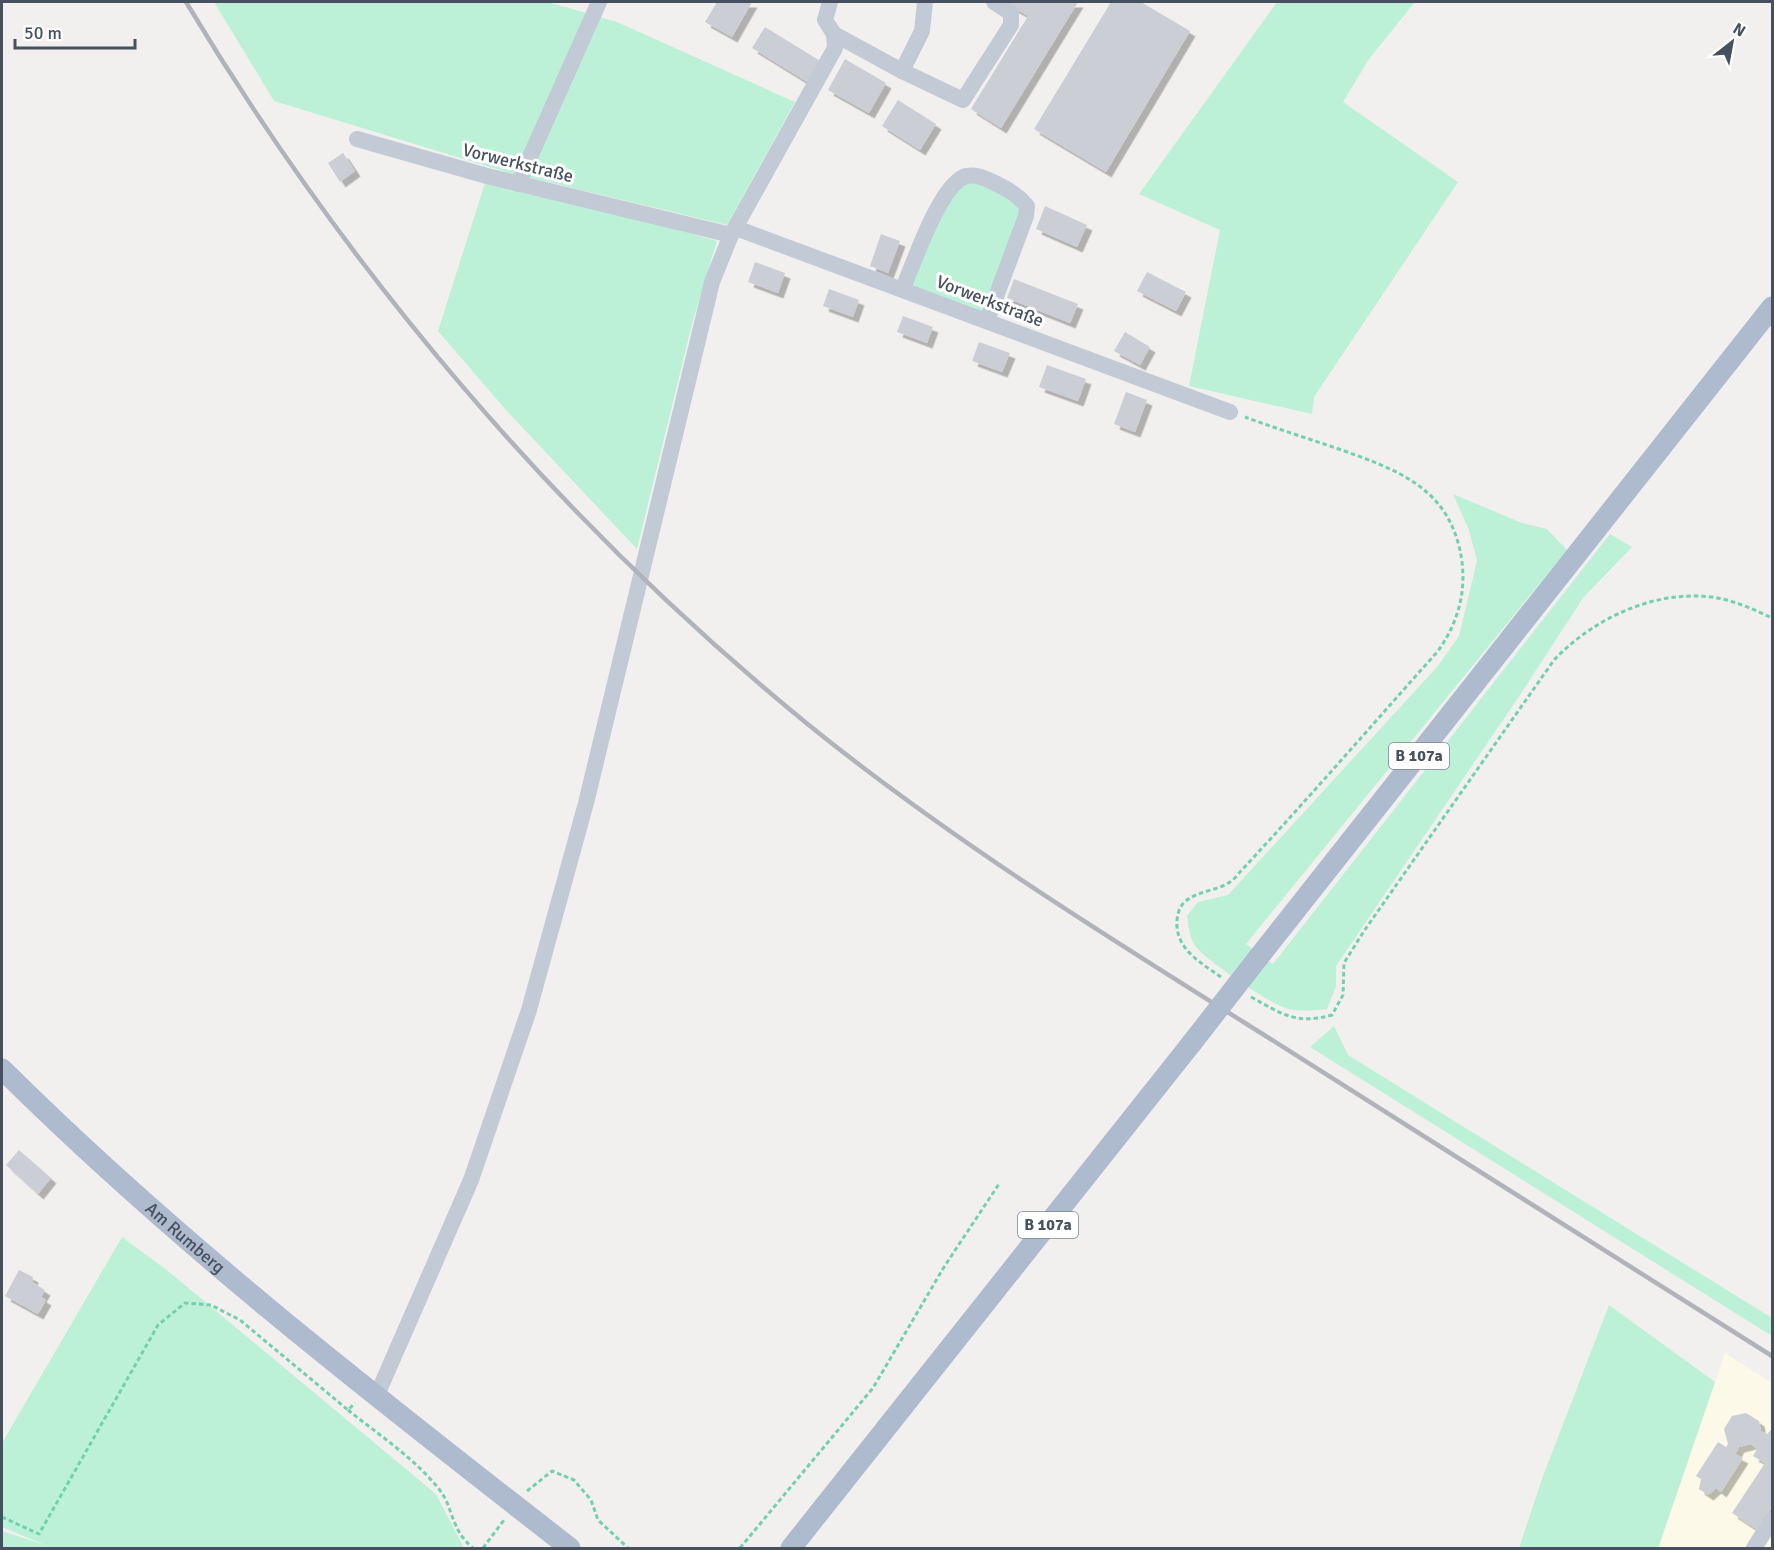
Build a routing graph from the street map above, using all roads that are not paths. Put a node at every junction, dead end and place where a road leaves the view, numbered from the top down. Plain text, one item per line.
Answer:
1 (599, 2) edge
2 (830, 2) edge
3 (925, 2) edge
4 (994, 2) edge
5 (834, 34) junction
6 (902, 71) junction
7 (357, 139) dead end
8 (518, 184) junction
9 (736, 227) junction
10 (903, 288) junction
11 (1773, 307) edge
12 (987, 321) junction
13 (1230, 412) road end
14 (2, 1070) edge
15 (373, 1391) junction
16 (1773, 1520) edge
17 (570, 1548) edge
18 (791, 1548) edge
19 (1754, 1548) edge

1 - 8 street
2 - 5 street
3 - 6 street
4 - 6 street
5 - 6 street
5 - 9 street
7 - 8 street, Vorwerkstraße
8 - 9 street, Vorwerkstraße
9 - 10 street, Vorwerkstraße
9 - 15 street
10 - 12 street, Vorwerkstraße
10 - 12 street
11 - 18 main road, B 107a, bridge
12 - 13 street, Vorwerkstraße
14 - 15 main road, Am Rumberg
15 - 17 main road, Am Rumberg
16 - 19 street

